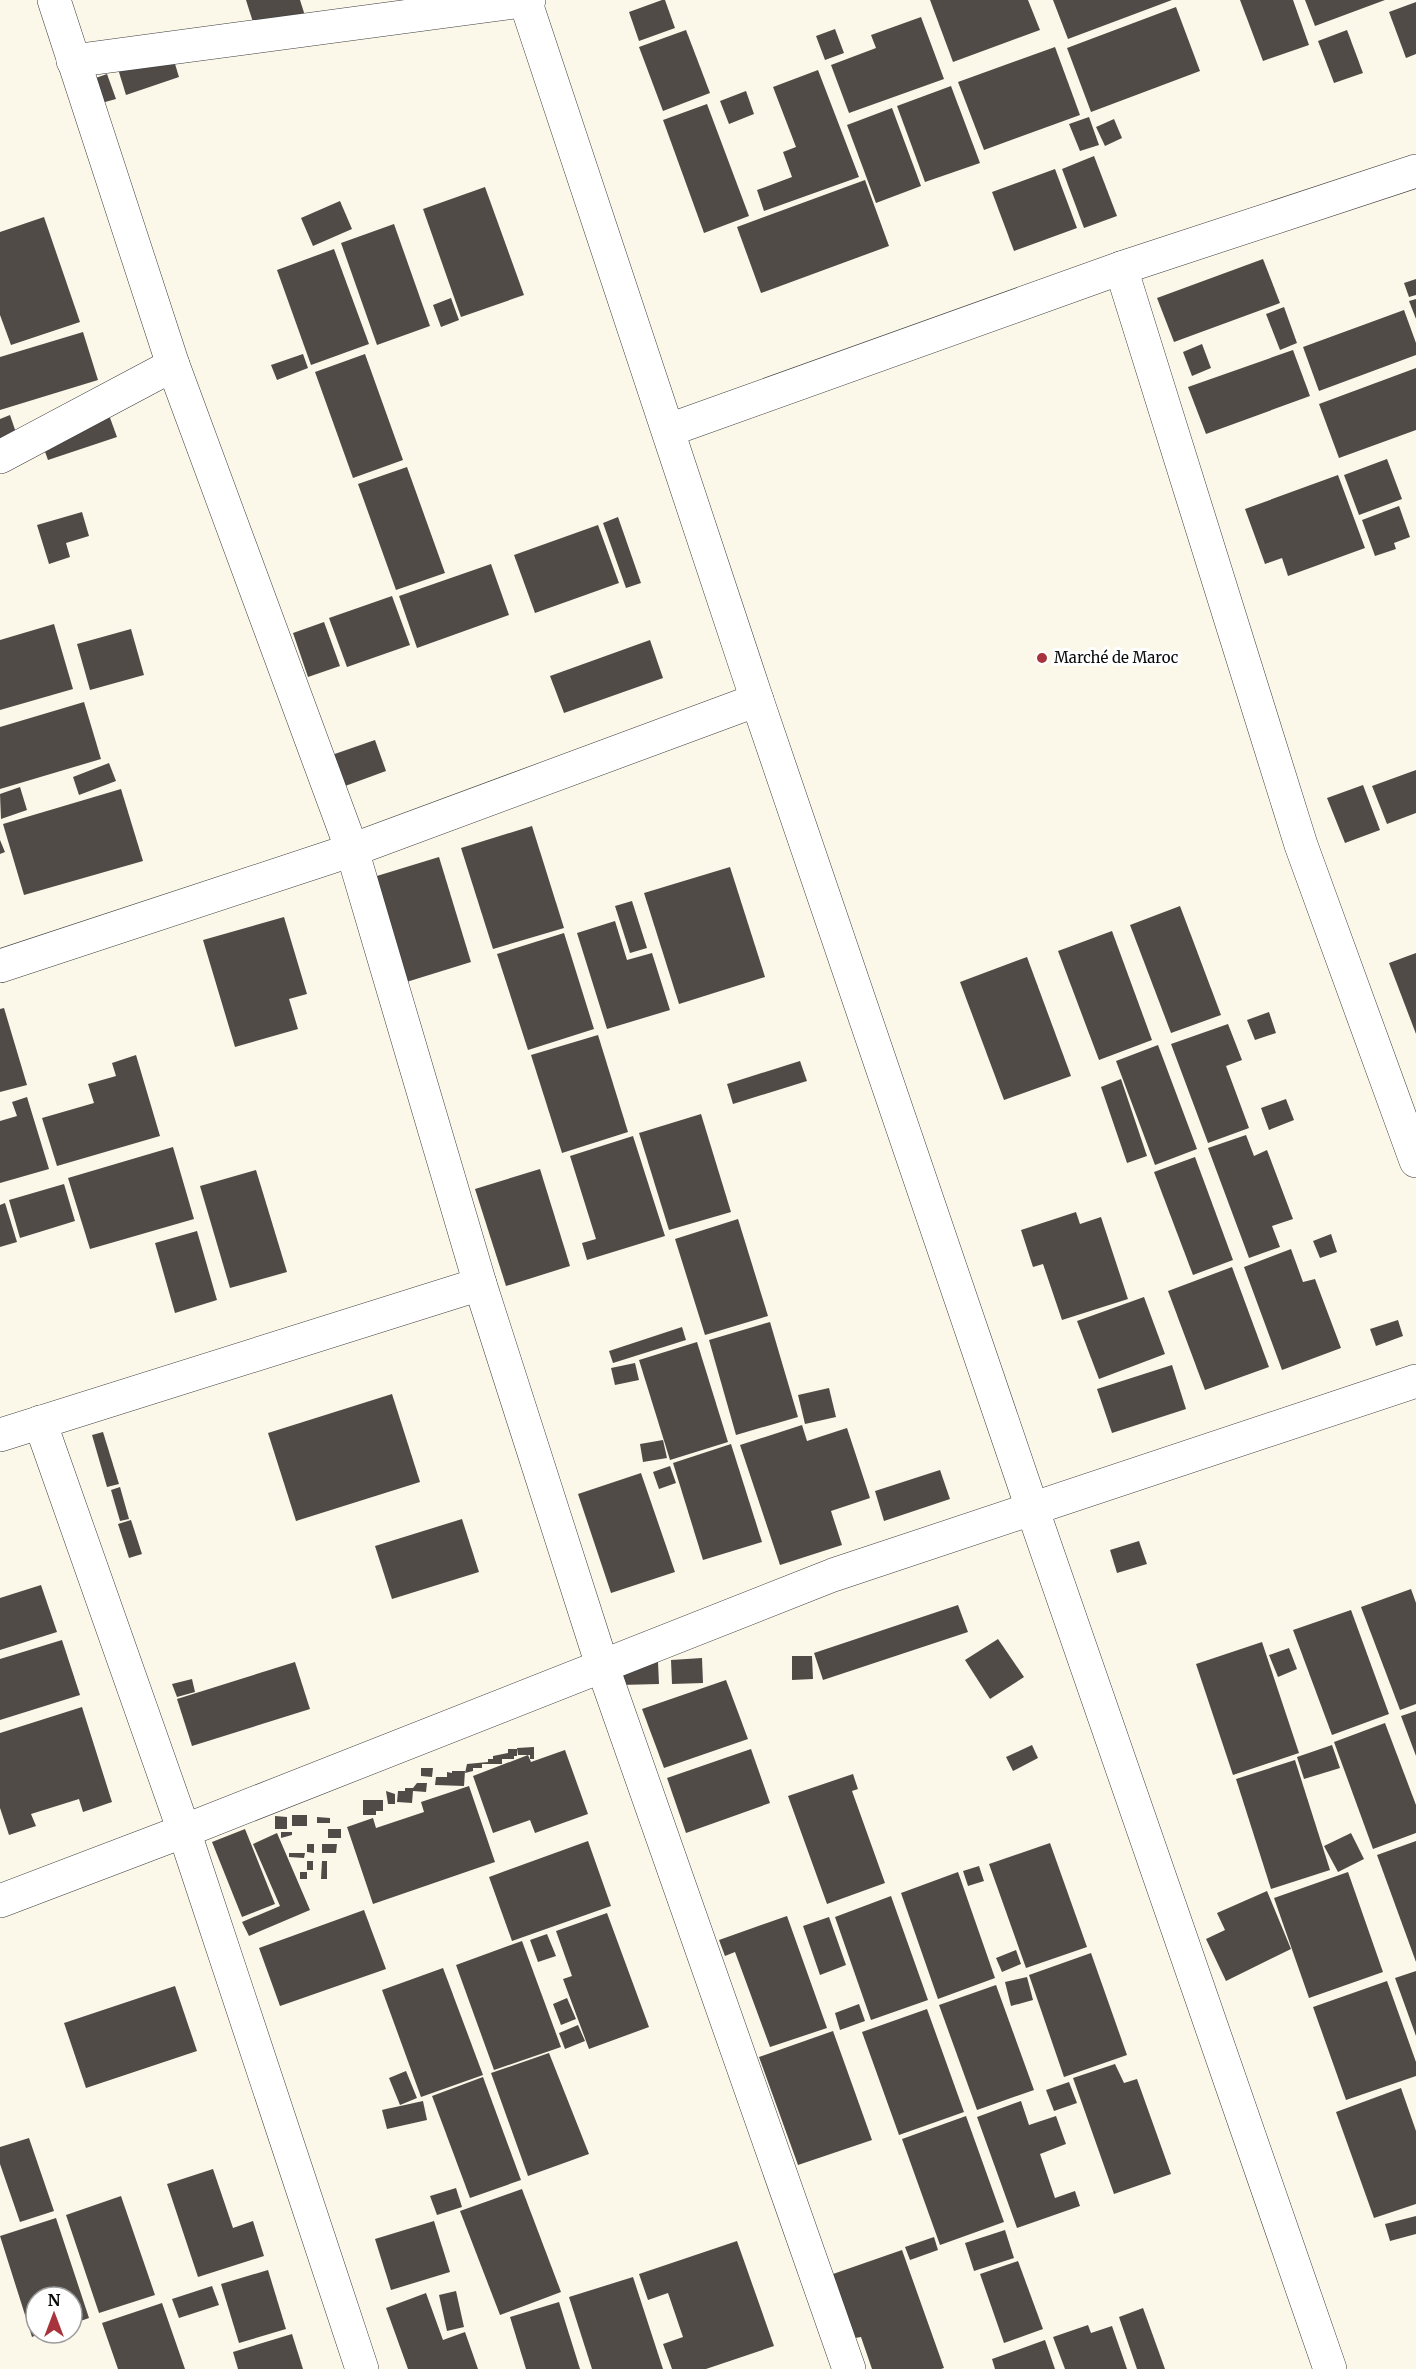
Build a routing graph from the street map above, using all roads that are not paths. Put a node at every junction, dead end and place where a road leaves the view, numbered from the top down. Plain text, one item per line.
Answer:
1 (54, 0) edge
2 (527, 0) edge
3 (74, 61) junction
4 (1416, 171) edge
5 (1121, 268) junction
6 (173, 365) junction
7 (669, 430) junction
8 (0, 458) edge
9 (757, 700) junction
10 (352, 850) junction
11 (0, 966) edge
12 (1416, 1161) edge
13 (480, 1284) junction
14 (1416, 1381) edge
15 (40, 1422) junction
16 (0, 1435) edge
17 (1032, 1508) junction
18 (602, 1665) junction
19 (184, 1832) junction
20 (0, 1901) edge
21 (362, 2369) edge
22 (849, 2369) edge
23 (1330, 2369) edge

1 - 3 street
2 - 3 street
2 - 7 street
3 - 6 street
4 - 5 street
5 - 7 street
5 - 12 street
6 - 8 street
6 - 10 street
7 - 9 street
9 - 10 street
9 - 17 street
10 - 11 street
10 - 13 street
13 - 15 street
13 - 18 street
14 - 17 street
15 - 16 street
15 - 19 street
17 - 18 street
17 - 23 street
18 - 19 street
18 - 22 street
19 - 20 street
19 - 21 street

